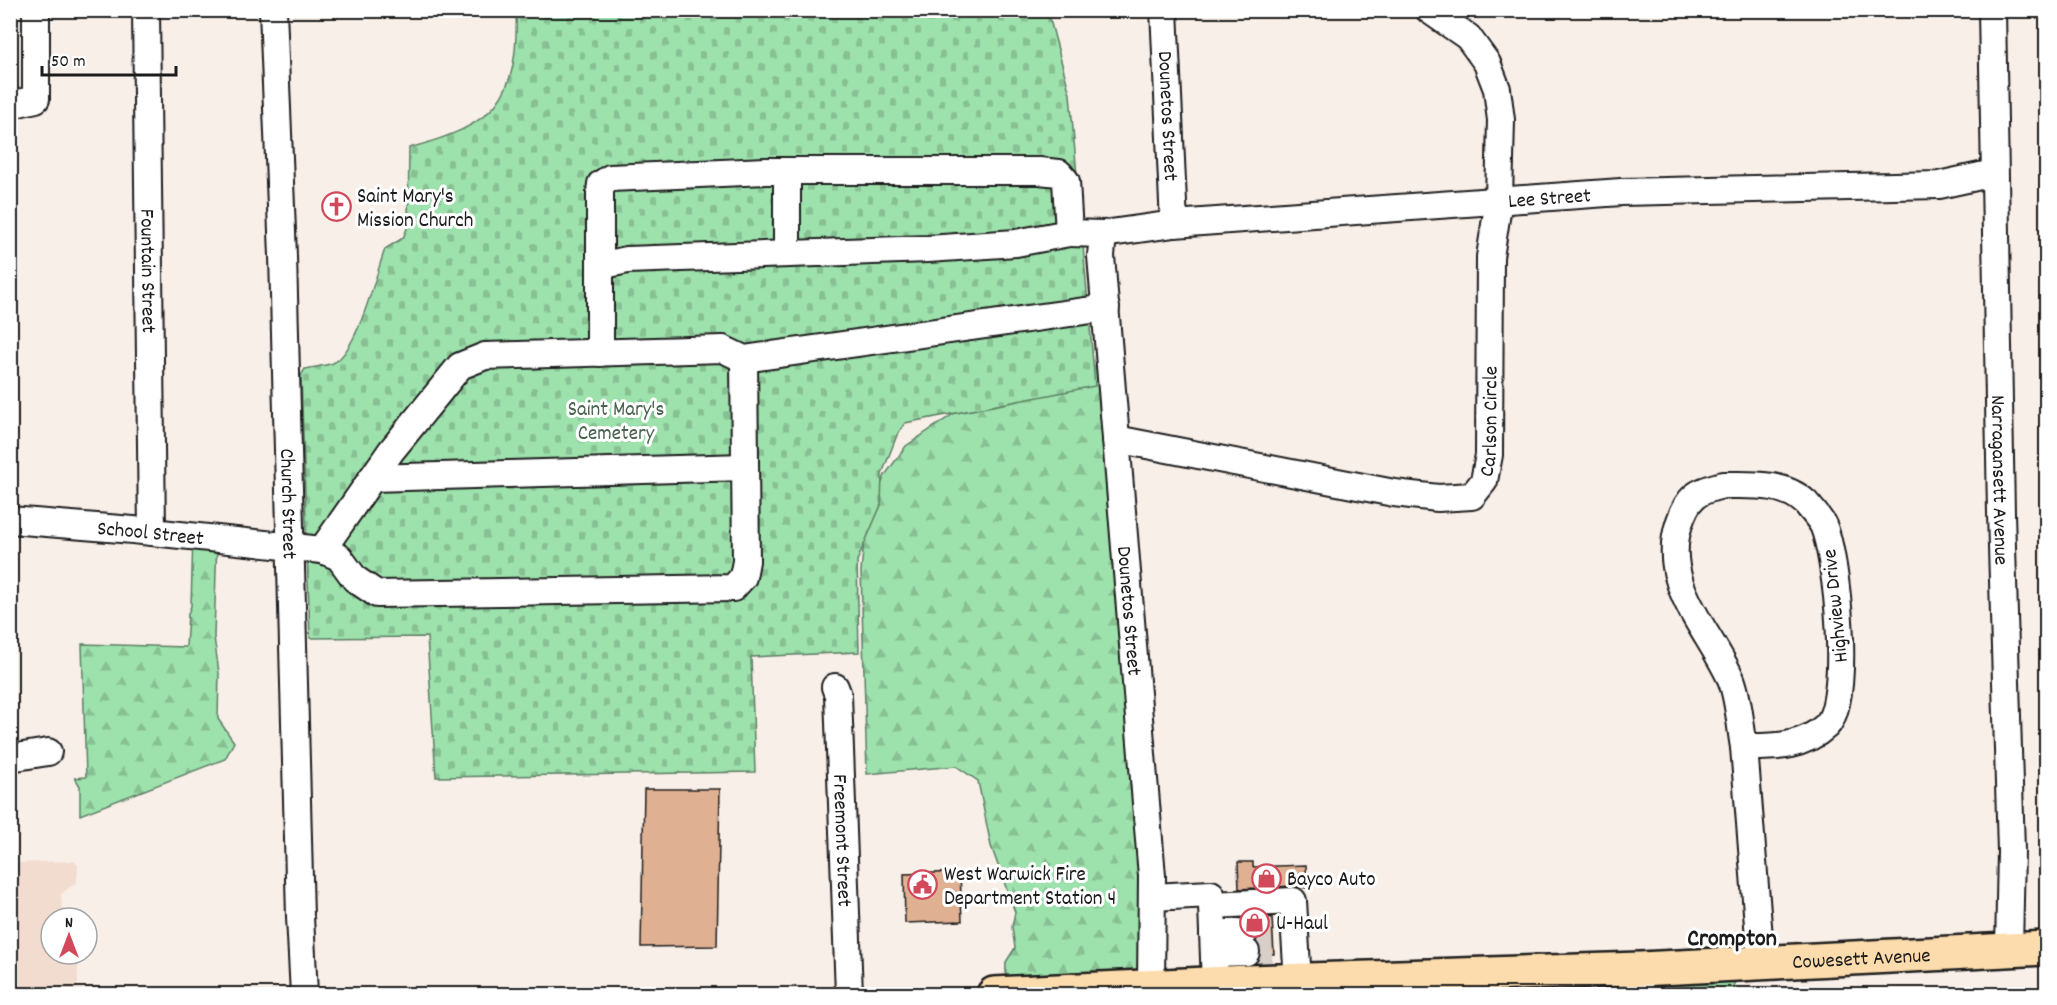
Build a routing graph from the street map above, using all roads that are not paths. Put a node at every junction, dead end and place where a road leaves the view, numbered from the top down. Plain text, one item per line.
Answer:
1 (36, 10) edge
2 (146, 10) edge
3 (273, 10) edge
4 (1164, 10) edge
5 (1429, 10) edge
6 (1992, 10) edge
7 (10, 105) edge
8 (786, 171) junction
9 (1994, 173) junction
10 (1499, 199) junction
11 (1174, 224) junction
12 (1068, 233) junction
13 (1103, 234) junction
14 (787, 254) junction
15 (600, 266) junction
16 (1106, 308) junction
17 (600, 354) junction
18 (744, 359) junction
19 (1116, 440) junction
20 (744, 467) junction
21 (372, 478) junction
22 (10, 520) edge
23 (152, 532) junction
24 (290, 548) junction
25 (322, 550) junction
26 (835, 687) dead end
27 (1744, 747) junction
28 (48, 752) dead end
29 (10, 758) edge
30 (1152, 897) junction
31 (1212, 904) junction
32 (1246, 942) tunnel mouth
33 (2046, 948) edge
34 (1287, 949) junction
35 (2009, 949) junction
36 (1761, 963) junction
37 (1207, 970) edge
38 (1639, 982) edge
39 (1151, 987) junction
40 (304, 994) edge
41 (849, 994) edge
42 (993, 994) edge
43 (1002, 994) edge

1 - 7 street
2 - 23 street, Fountain Street
3 - 24 street, Church Street
4 - 11 street, Dounetos Street
5 - 10 street, Carlson Circle
6 - 9 street, Narragansett Avenue
8 - 12 street
8 - 14 street
8 - 15 street
9 - 10 street, Lee Street
9 - 35 street, Narragansett Avenue
10 - 11 street, Lee Street
10 - 19 street, Carlson Circle
11 - 13 street, Lee Street
12 - 13 street, Lee Street
12 - 14 street, Lee Street
13 - 16 street, Dounetos Street
14 - 15 street, Lee Street
15 - 17 street
16 - 18 street
16 - 19 street, Dounetos Street
17 - 18 street
17 - 21 street
18 - 20 street
19 - 30 street, Dounetos Street
20 - 21 street
20 - 25 street
21 - 25 street
22 - 23 street, School Street
23 - 24 street, School Street
24 - 25 street, School Street
24 - 40 street, Church Street
26 - 41 street, Freemont Street
27 - 27 street, Highview Drive
27 - 36 street, Highview Drive
28 - 29 street
30 - 31 street
30 - 39 street, Dounetos Street
31 - 34 street
31 - 37 street
32 - 37 street
33 - 35 main road, Cowesett Avenue
34 - 37 main road, Cowesett Avenue
34 - 38 main road, Cowesett Avenue
35 - 36 main road, Cowesett Avenue
36 - 38 main road, Cowesett Avenue
37 - 39 main road, Cowesett Avenue
39 - 43 main road, Cowesett Avenue
42 - 43 main road, Cowesett Avenue

